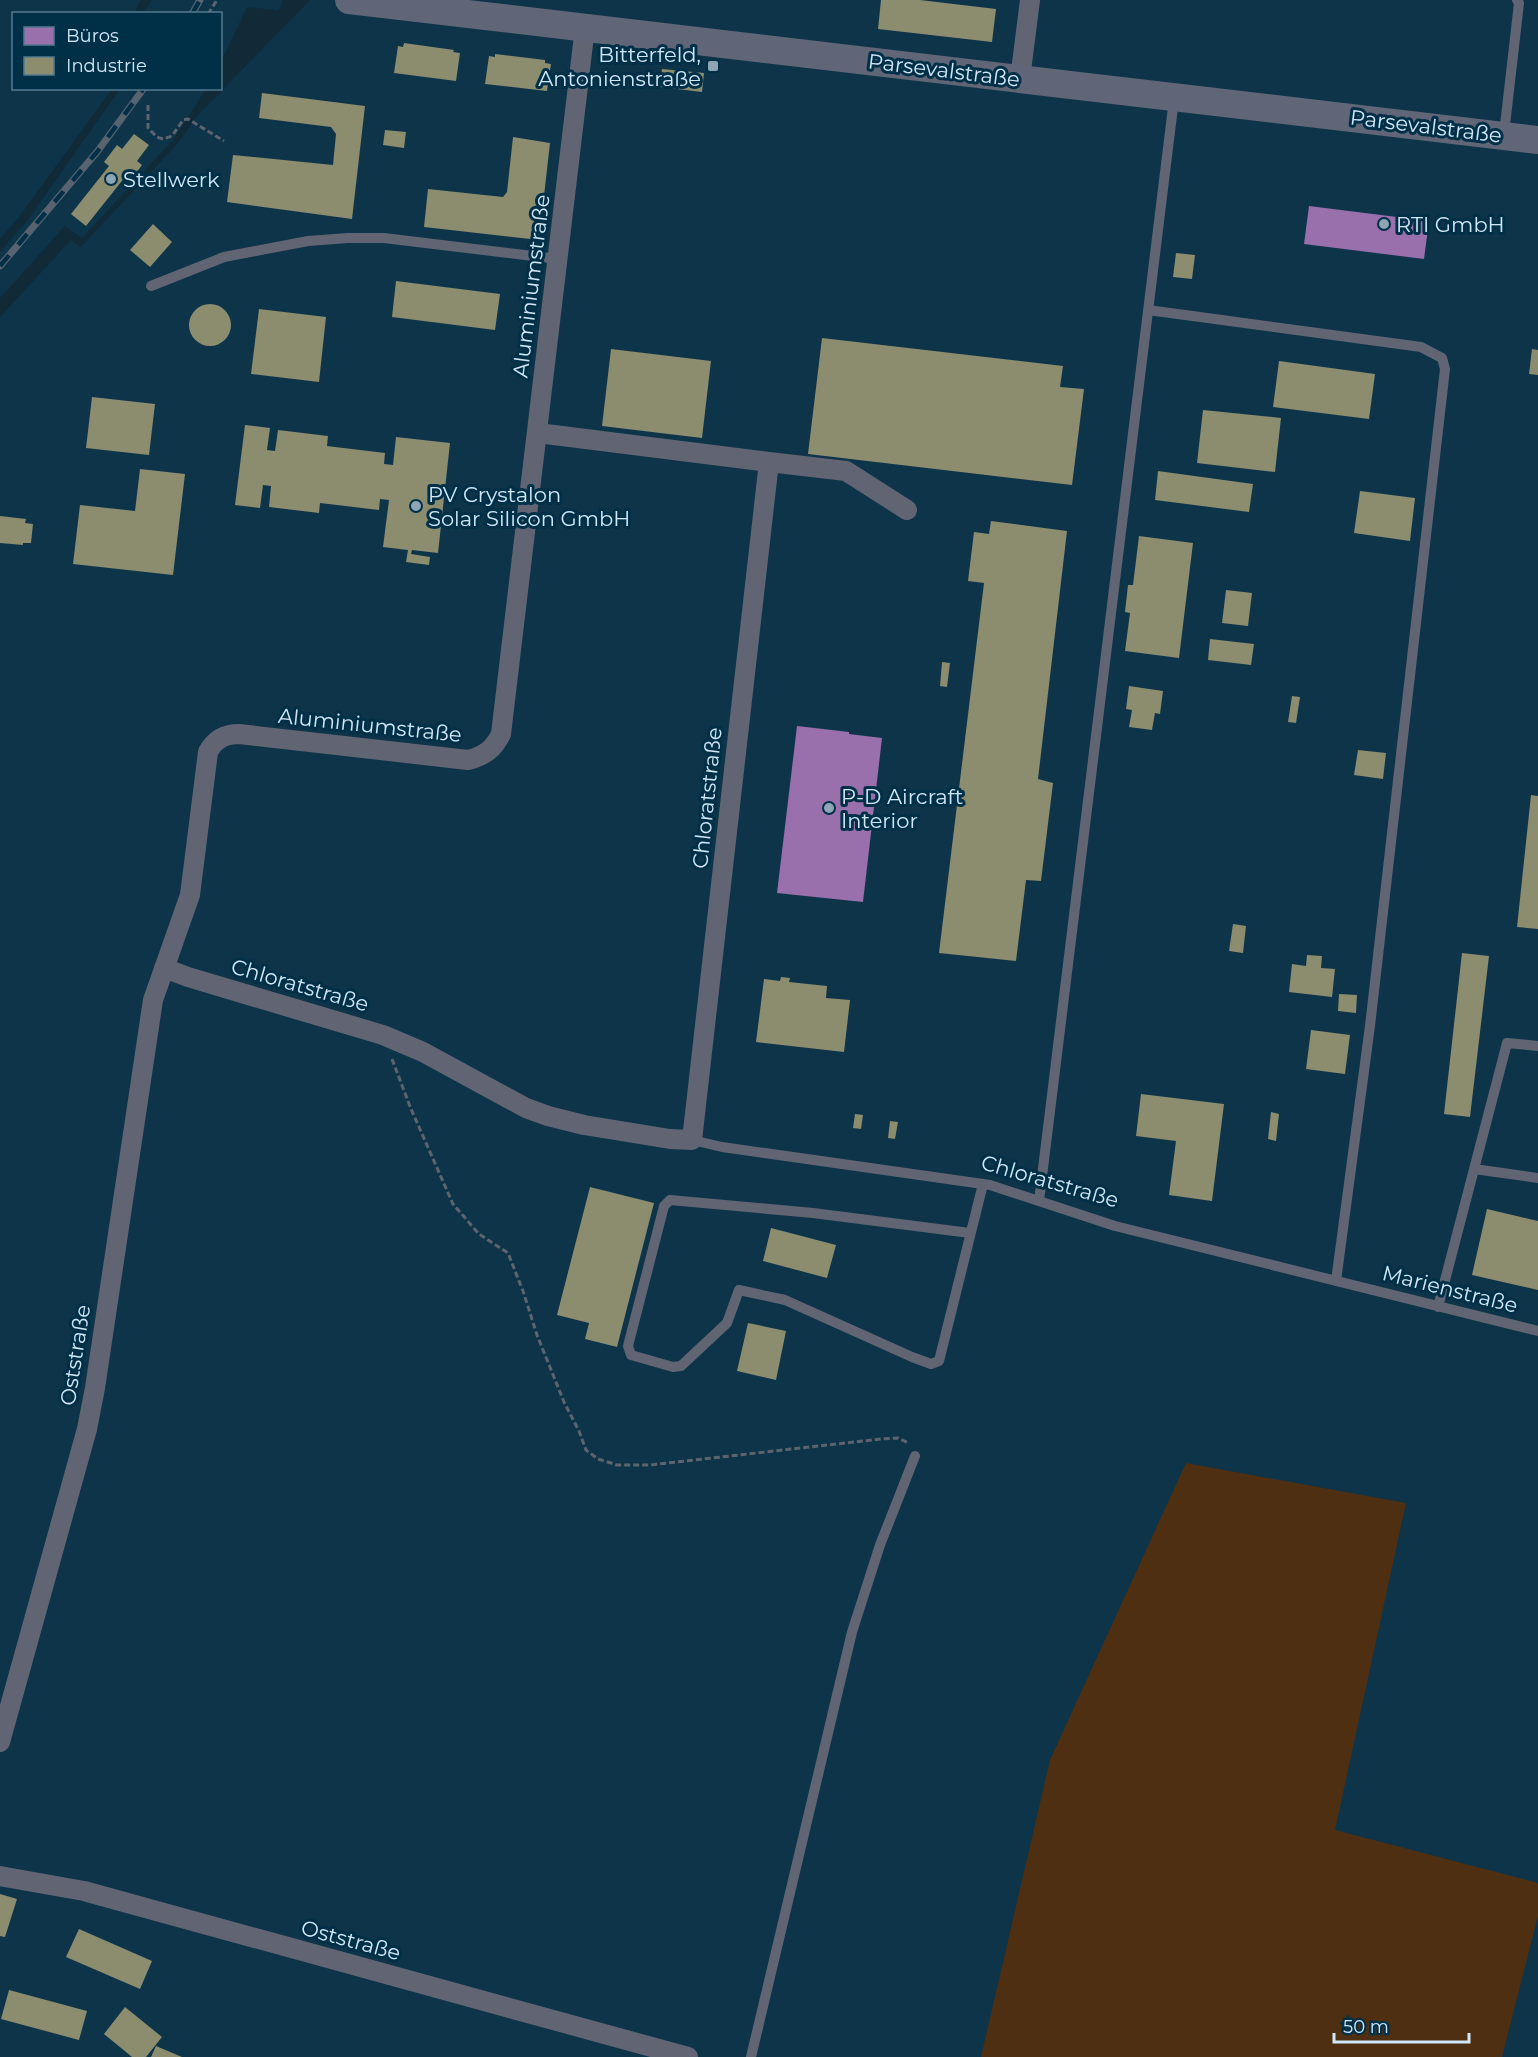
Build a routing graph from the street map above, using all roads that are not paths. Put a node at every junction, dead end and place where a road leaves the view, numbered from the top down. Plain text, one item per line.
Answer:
1 (349, 0) edge
2 (1030, 0) edge
3 (1517, 0) edge
4 (585, 27) junction
5 (1020, 79) junction
6 (1174, 97) junction
7 (1504, 135) junction
8 (1538, 140) edge
9 (558, 259) junction
10 (150, 286) dead end
11 (1148, 310) junction
12 (538, 433) junction
13 (769, 462) junction
14 (907, 510) dead end
15 (164, 968) junction
16 (1538, 1046) edge
17 (692, 1140) junction
18 (1474, 1169) junction
19 (1538, 1178) edge
20 (983, 1184) junction
21 (1039, 1201) junction
22 (970, 1233) junction
23 (1336, 1281) junction
24 (1354, 1285) joint
25 (1438, 1307) junction
26 (1538, 1331) edge
27 (915, 1456) road end
28 (0, 1742) edge
29 (0, 1876) edge
30 (688, 2057) edge
31 (751, 2057) edge

1 - 4 street, Parsevalstraße
2 - 5 street
3 - 7 lane
4 - 5 street, Parsevalstraße
4 - 9 street, Aluminiumstraße
5 - 6 street, Parsevalstraße
6 - 7 street, Parsevalstraße
6 - 11 lane
7 - 8 street, Parsevalstraße
9 - 10 lane
9 - 12 street, Aluminiumstraße
11 - 21 lane
11 - 23 lane
12 - 13 street
12 - 15 street, Aluminiumstraße
13 - 14 street
13 - 17 street, Chloratstraße
15 - 17 street, Chloratstraße
15 - 28 street, Oststraße
16 - 18 lane
17 - 20 lane, Chloratstraße
18 - 19 lane
18 - 25 lane
20 - 21 lane, Chloratstraße
20 - 22 lane
21 - 23 lane, Chloratstraße
22 - 22 lane
23 - 24 lane, Chloratstraße
24 - 25 lane, Marienstraße
25 - 26 lane, Marienstraße
27 - 31 lane
29 - 30 street, Oststraße

